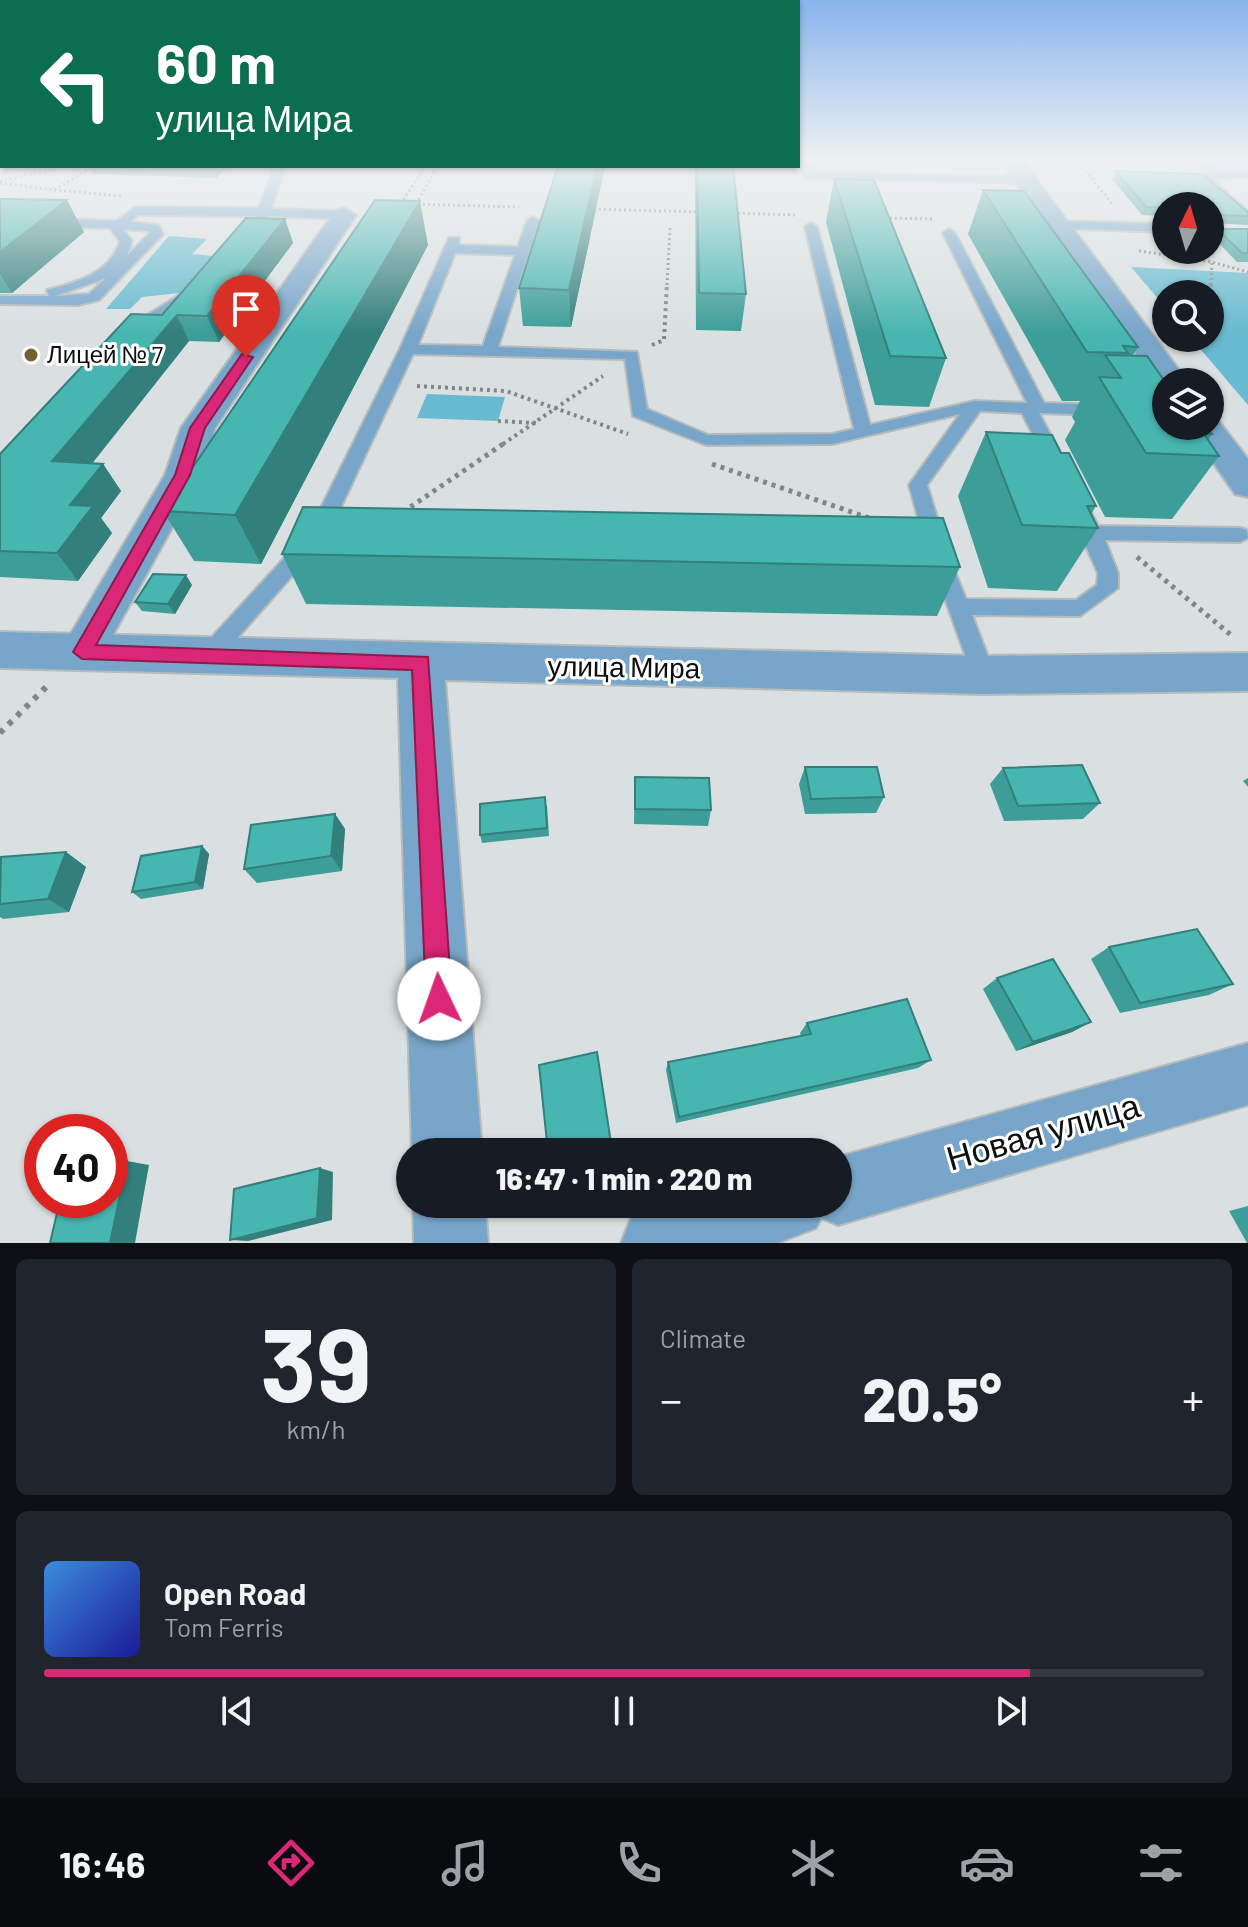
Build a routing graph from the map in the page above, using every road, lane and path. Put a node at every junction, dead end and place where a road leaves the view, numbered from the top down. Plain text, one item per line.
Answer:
1 (129, 217) edge
2 (260, 217) edge
3 (343, 217) edge
4 (768, 217) edge
5 (1052, 217) edge
6 (1123, 217) edge
7 (884, 218) edge
8 (0, 221) edge
9 (533, 221) dead end
10 (808, 221) joint
11 (120, 225) junction
12 (1058, 225) junction
13 (948, 226) joint
14 (1098, 226) junction
15 (670, 228) dead end
16 (1148, 228) junction
17 (1152, 228) edge
18 (523, 251) junction
19 (1152, 254) edge
20 (225, 256) edge
21 (1219, 264) edge
22 (1248, 272) edge
23 (205, 278) edge
24 (0, 300) edge
25 (23, 300) junction
26 (119, 340) edge
27 (408, 349) junction
28 (489, 350) junction
29 (632, 355) junction
30 (1162, 368) edge
31 (975, 406) junction
32 (1033, 408) junction
33 (1152, 412) edge
34 (498, 421) dead end
35 (536, 423) junction
36 (863, 431) junction
37 (1215, 440) edge
38 (1248, 485) edge
39 (320, 530) junction
40 (376, 531) joint
41 (1100, 533) junction
42 (1240, 535) dead end
43 (902, 540) edge
44 (934, 540) junction
45 (958, 607) junction
46 (0, 650) edge
47 (82, 652) junction
48 (1240, 654) edge
49 (209, 655) junction
50 (421, 663) junction
51 (983, 675) junction
52 (0, 733) edge
53 (1248, 1074) edge
54 (446, 1138) edge
55 (852, 1187) edge
56 (450, 1218) edge
57 (743, 1218) edge
58 (451, 1243) edge
59 (656, 1243) edge

1 - 11 lane
2 - 20 lane
3 - 47 street
4 - 10 path
5 - 12 street
6 - 16 path
7 - 13 path
8 - 11 lane
9 - 18 lane
10 - 36 lane
11 - 25 lane
11 - 25 lane
12 - 14 lane
12 - 30 street
13 - 32 lane
14 - 16 lane
14 - 19 path
15 - 29 path
16 - 17 lane
18 - 27 lane
18 - 28 lane
21 - 22 path
23 - 26 lane
24 - 25 lane
27 - 28 lane
27 - 39 lane
28 - 29 lane
29 - 35 path
29 - 36 lane
31 - 32 lane
31 - 36 lane
31 - 44 lane
32 - 33 lane
32 - 41 lane
34 - 35 path
35 - 40 path
37 - 38 street
39 - 40 lane
39 - 49 lane
41 - 42 lane
41 - 45 lane
41 - 48 path
43 - 44 lane
44 - 45 lane
45 - 51 lane
46 - 47 street, улица Мира
47 - 49 street, улица Мира
47 - 52 path
48 - 51 street, улица Мира
49 - 50 street, улица Мира
50 - 51 street, улица Мира
50 - 54 street
53 - 55 street, Новая улица
56 - 58 street
57 - 59 street

